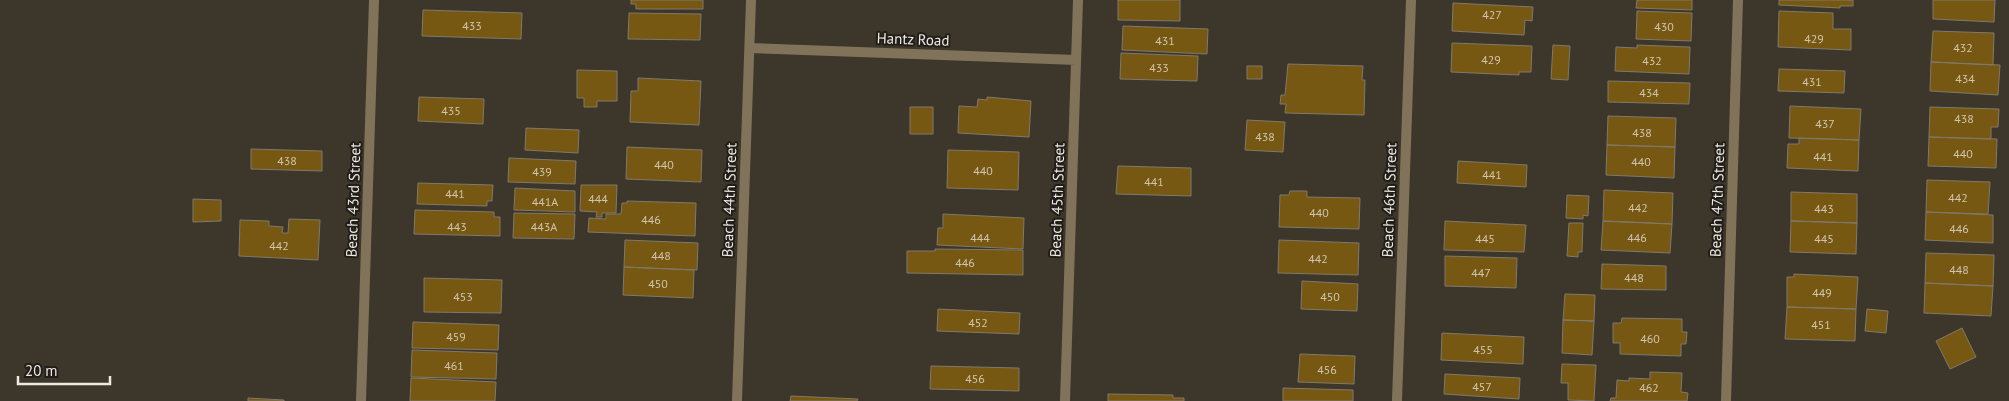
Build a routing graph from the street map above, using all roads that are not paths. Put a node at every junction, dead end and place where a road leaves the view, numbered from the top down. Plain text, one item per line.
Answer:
1 (374, 0) edge
2 (751, 0) edge
3 (1078, 0) edge
4 (1411, 0) edge
5 (1738, 0) edge
6 (750, 48) junction
7 (1076, 60) junction
8 (361, 401) edge
9 (737, 401) edge
10 (1065, 401) edge
11 (1397, 401) edge
12 (1726, 401) edge

1 - 8 street, Beach 43rd Street
2 - 6 street, Beach 44th Street
3 - 7 street, Beach 45th Street
4 - 11 street, Beach 46th Street
5 - 12 street, Beach 47th Street
6 - 7 street, Hantz Road
6 - 9 street, Beach 44th Street
7 - 10 street, Beach 45th Street

